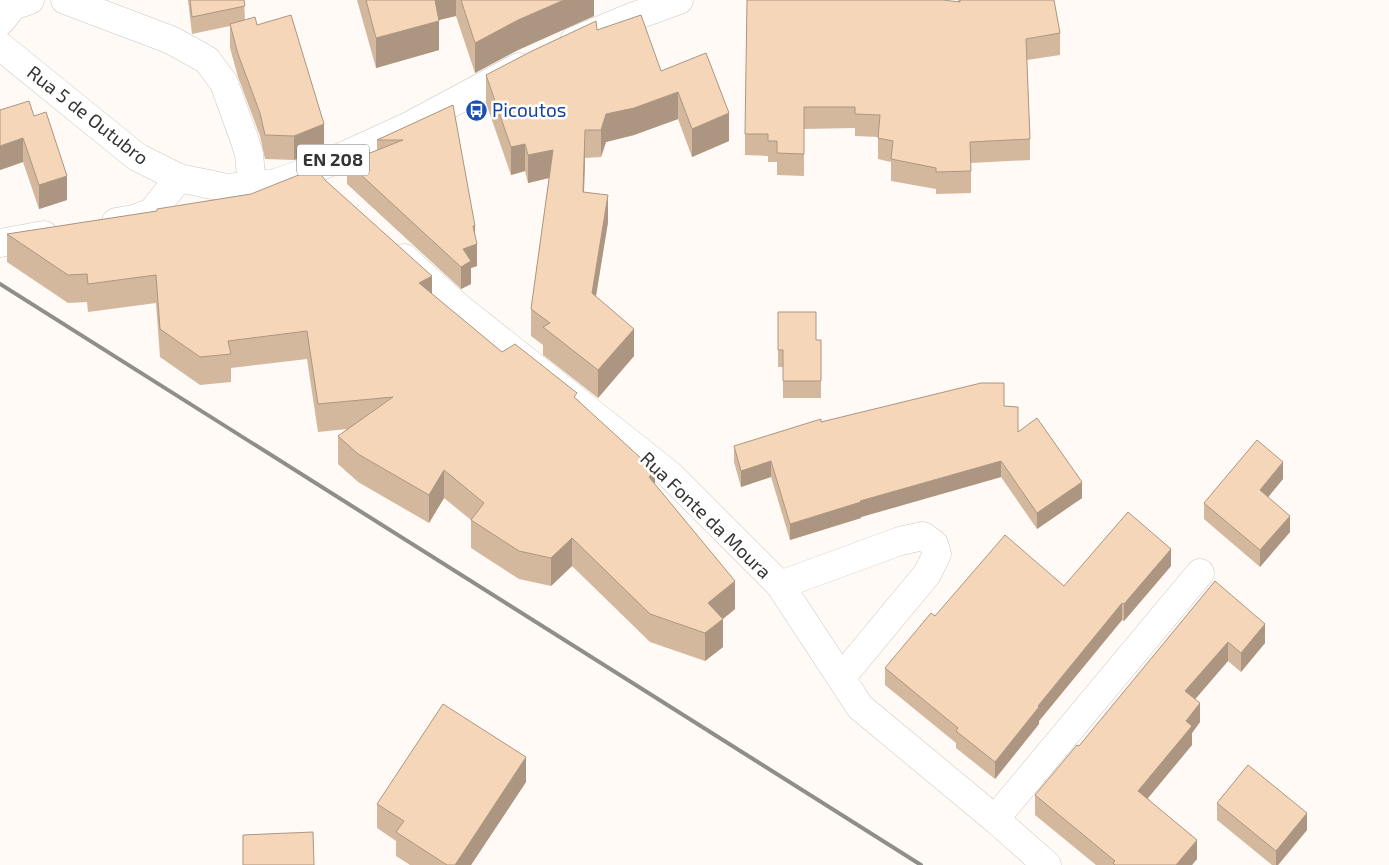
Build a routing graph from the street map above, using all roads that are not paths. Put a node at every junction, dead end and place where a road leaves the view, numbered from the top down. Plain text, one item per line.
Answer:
1 (30, 0) edge
2 (65, 0) edge
3 (680, 0) edge
4 (0, 22) edge
5 (0, 46) edge
6 (180, 178) junction
7 (252, 186) junction
8 (94, 226) edge
9 (66, 231) edge
10 (386, 241) edge
11 (0, 243) edge
12 (1200, 573) dead end
13 (780, 585) junction
14 (841, 678) junction
15 (995, 819) junction
16 (1047, 865) edge

1 - 4 street
2 - 7 street
3 - 7 street, Rua 5 de Outubro / EN 208
5 - 6 street, Rua 5 de Outubro / EN 208
6 - 7 street, Rua 5 de Outubro / EN 208
6 - 8 street
9 - 11 street
10 - 13 street, Rua Fonte da Moura
12 - 15 street
13 - 14 street, Rua Fonte da Moura
13 - 14 street
14 - 15 street, Rua Fonte da Moura
15 - 16 street, Rua Fonte da Moura

